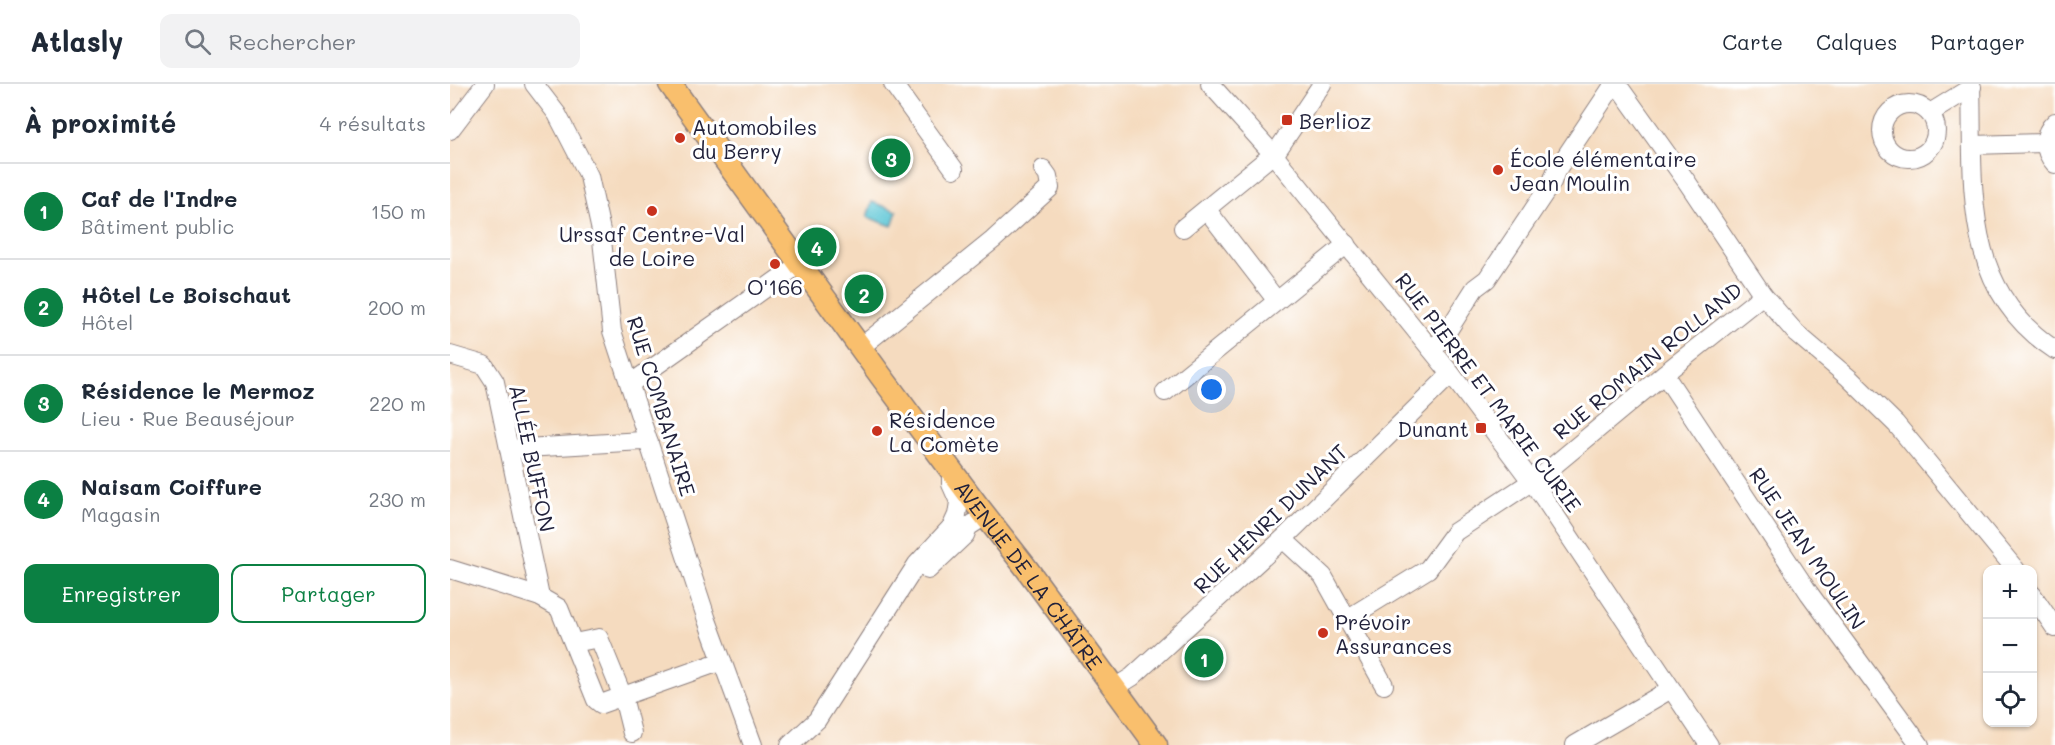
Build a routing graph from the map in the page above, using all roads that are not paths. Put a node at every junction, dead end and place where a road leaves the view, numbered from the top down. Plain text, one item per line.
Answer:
1 (485, 84) edge
2 (534, 84) edge
3 (670, 84) edge
4 (893, 84) edge
5 (1210, 84) edge
6 (1322, 84) edge
7 (1615, 84) edge
8 (1972, 85) edge
9 (1930, 113) dead end
10 (2055, 122) edge
11 (450, 130) edge
12 (2045, 143) junction
13 (1973, 145) junction
14 (1273, 154) junction
15 (2055, 164) edge
16 (954, 169) dead end
17 (1043, 170) dead end
18 (1207, 210) junction
19 (1183, 228) dead end
20 (1347, 244) junction
21 (801, 263) junction
22 (1763, 295) junction
23 (1277, 301) junction
24 (861, 347) junction
25 (1431, 349) junction
26 (2055, 350) edge
27 (450, 355) edge
28 (1451, 374) junction
29 (1664, 374) junction
30 (630, 384) junction
31 (1165, 392) dead end
32 (649, 443) junction
33 (509, 449) junction
34 (951, 470) junction
35 (1531, 481) junction
36 (967, 527) junction
37 (1283, 539) junction
38 (2012, 565) edge
39 (450, 569) edge
40 (540, 597) junction
41 (2037, 601) edge
42 (1347, 619) junction
43 (2055, 628) edge
44 (574, 643) junction
45 (722, 661) junction
46 (1384, 685) dead end
47 (1114, 688) junction
48 (1671, 689) junction
49 (623, 697) junction
50 (632, 733) dead end
51 (753, 745) edge
52 (790, 745) edge
53 (804, 745) edge
54 (1156, 745) edge
55 (1575, 745) edge
56 (1709, 745) edge
57 (1920, 745) edge

1 - 11 street
2 - 30 street, RUE COMBANAIRE
3 - 21 main road, AVENUE DE LA CHÂTRE
4 - 16 street
5 - 14 street, RUE PIERRE ET MARIE CURIE
6 - 14 street
7 - 22 street
7 - 25 street
8 - 9 street
8 - 13 street
10 - 12 street
12 - 13 street
12 - 15 street
13 - 26 street
14 - 18 street
14 - 20 street, RUE PIERRE ET MARIE CURIE
17 - 24 street
18 - 19 street
18 - 23 street
20 - 23 street
20 - 25 street, RUE PIERRE ET MARIE CURIE
21 - 24 main road, AVENUE DE LA CHÂTRE
21 - 30 street
22 - 29 street, RUE ROMAIN ROLLAND
22 - 38 street
23 - 31 street
24 - 34 main road, AVENUE DE LA CHÂTRE
25 - 28 street, RUE PIERRE ET MARIE CURIE
27 - 33 street, ALLÉE BUFFON
28 - 35 street, RUE PIERRE ET MARIE CURIE
28 - 37 street, RUE HENRI DUNANT
29 - 35 street, RUE ROMAIN ROLLAND
29 - 57 street, RUE JEAN MOULIN
30 - 32 street, RUE COMBANAIRE
32 - 33 street
32 - 45 street, RUE COMBANAIRE
33 - 40 street, ALLÉE BUFFON
34 - 36 main road, AVENUE DE LA CHÂTRE
34 - 36 street
35 - 42 street, RUE ROMAIN ROLLAND
35 - 48 street, RUE PIERRE ET MARIE CURIE
36 - 47 main road, AVENUE DE LA CHÂTRE
36 - 52 street
36 - 53 street
37 - 42 street
37 - 47 street, RUE HENRI DUNANT
39 - 40 street
40 - 44 street
41 - 43 street
42 - 46 street
44 - 49 street
44 - 49 street
45 - 49 street
45 - 51 street, RUE COMBANAIRE
47 - 54 main road, AVENUE DE LA CHÂTRE
48 - 55 street
48 - 56 street, RUE PIERRE ET MARIE CURIE
49 - 50 street

